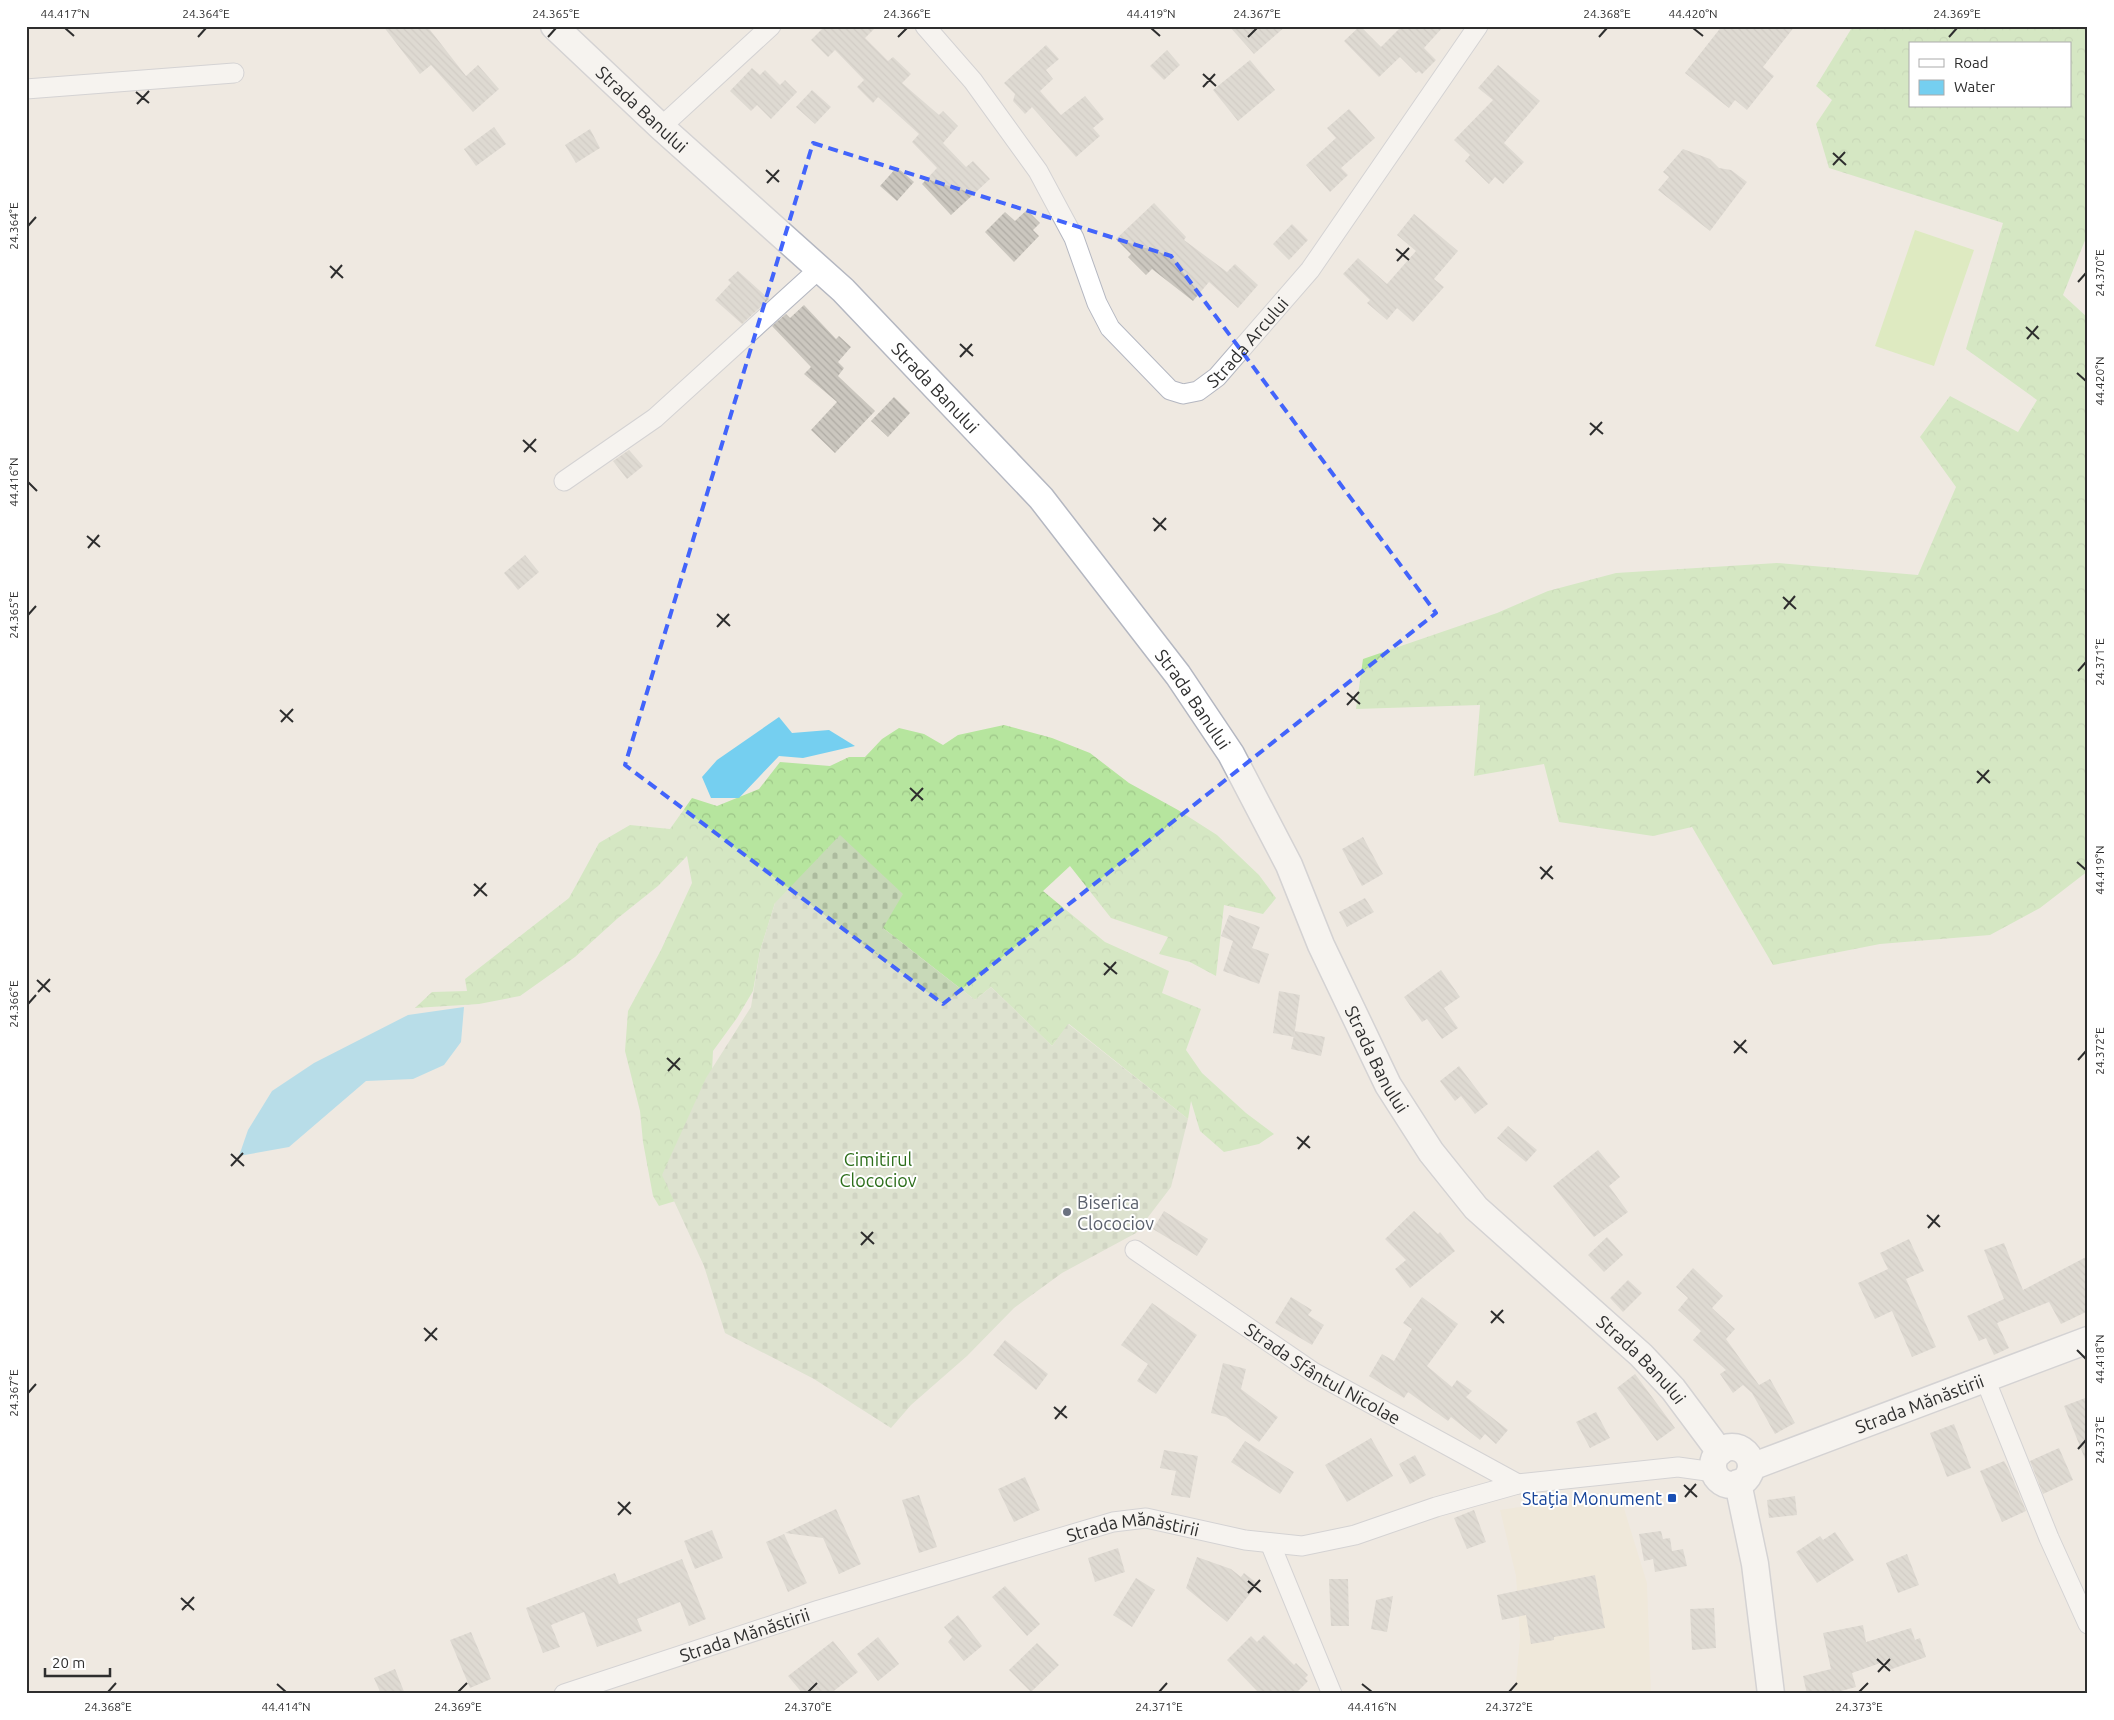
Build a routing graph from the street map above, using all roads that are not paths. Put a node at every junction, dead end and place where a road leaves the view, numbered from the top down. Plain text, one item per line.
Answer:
1 (554, 26) edge
2 (771, 26) edge
3 (925, 26) edge
4 (1478, 26) edge
5 (234, 73) dead end
6 (26, 90) edge
7 (661, 128) junction
8 (819, 268) junction
9 (564, 481) dead end
10 (1135, 1250) dead end
11 (2088, 1340) edge
12 (1985, 1379) junction
13 (1717, 1462) junction
14 (1744, 1475) junction
15 (1518, 1484) junction
16 (1270, 1543) junction
17 (2088, 1624) edge
18 (564, 1694) edge
19 (1332, 1694) edge
20 (1770, 1694) edge

1 - 7 street, Strada Banului
2 - 7 street
3 - 4 street, Strada Arcului
5 - 6 street
7 - 8 street, Strada Banului
8 - 9 street
8 - 13 street, Strada Banului
10 - 15 street, Strada Sfântul Nicolae
11 - 12 street, Strada Mănăstirii
12 - 14 street, Strada Mănăstirii
12 - 17 street
13 - 14 street
13 - 15 street, Strada Mănăstirii
14 - 20 street
15 - 16 street, Strada Mănăstirii
16 - 18 street, Strada Mănăstirii
16 - 19 street

